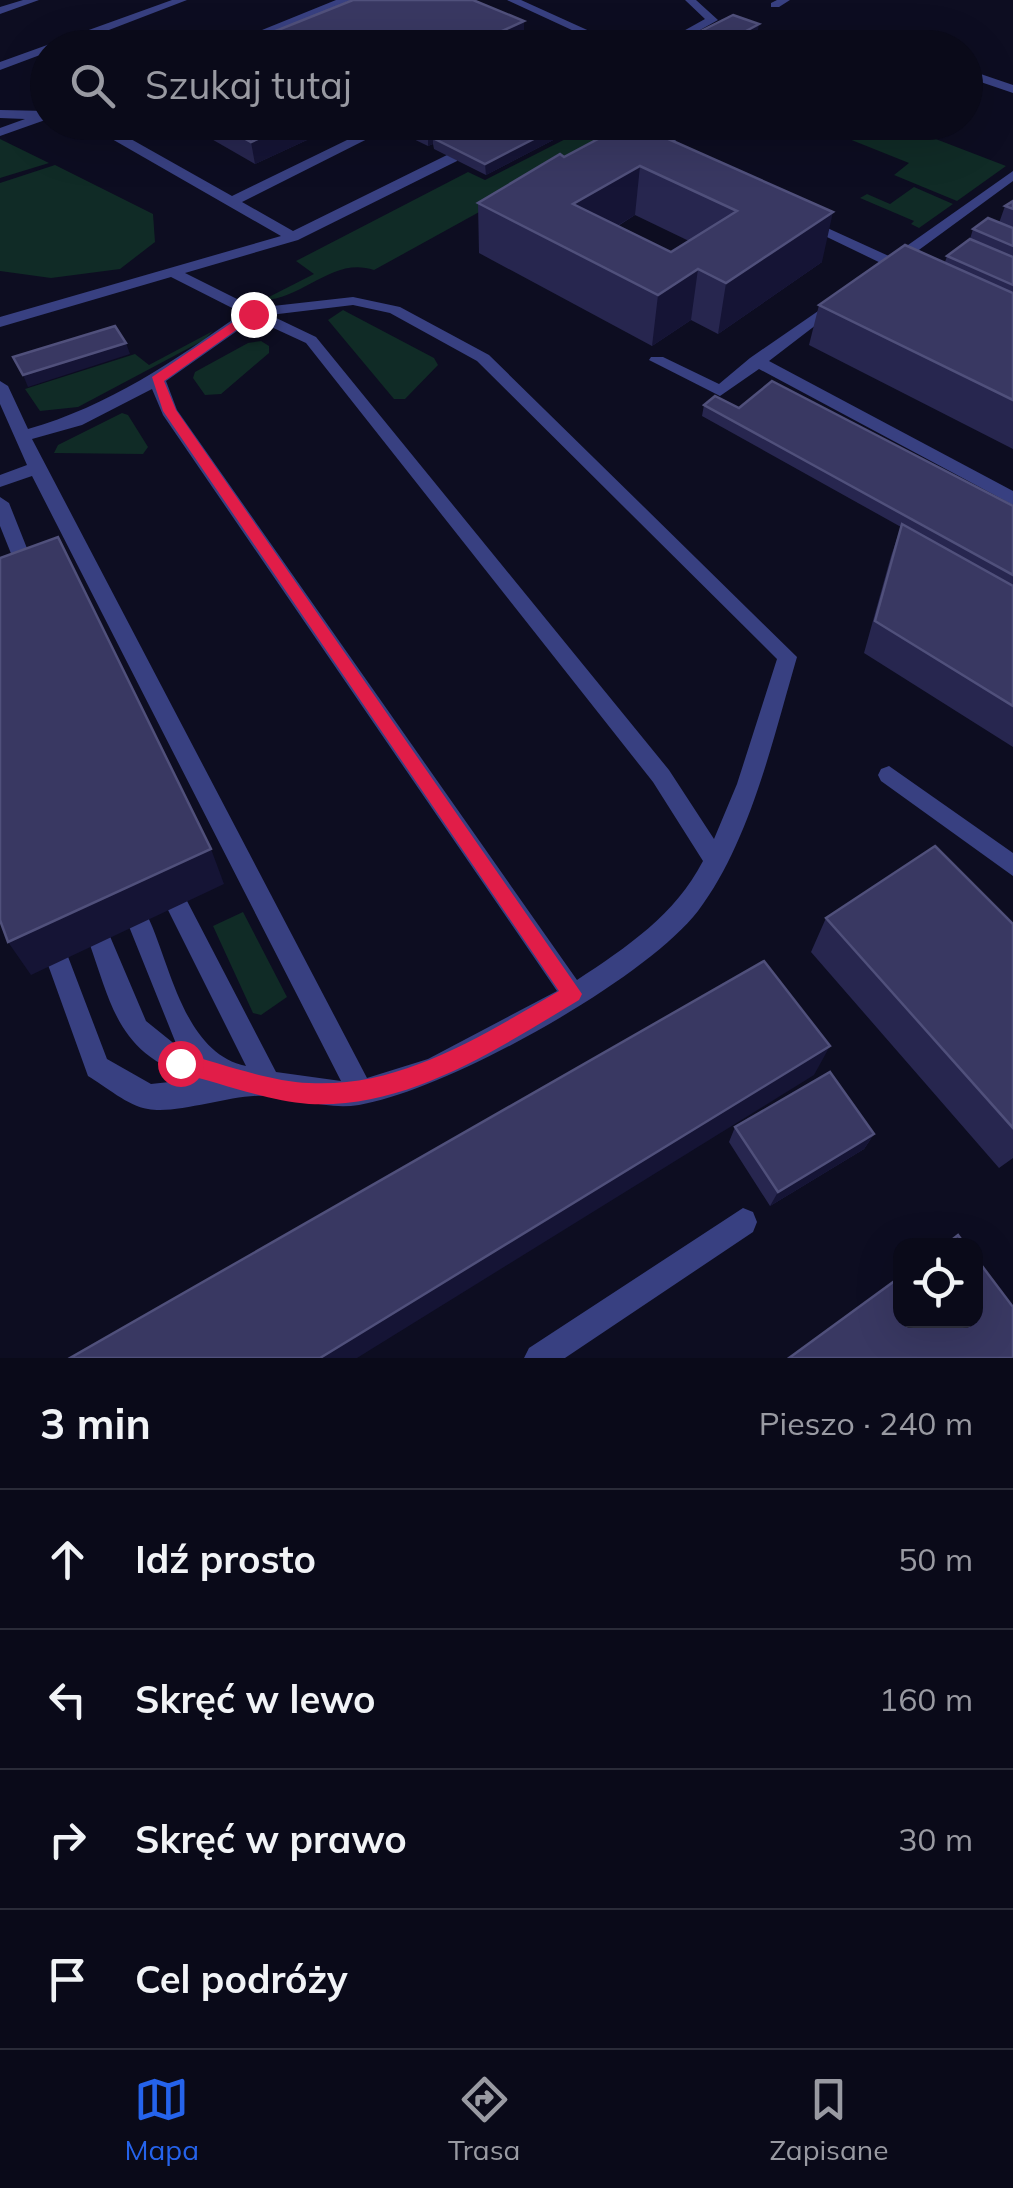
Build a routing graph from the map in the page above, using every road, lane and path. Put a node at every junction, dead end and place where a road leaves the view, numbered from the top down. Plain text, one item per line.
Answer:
1 (34, 0) edge
2 (182, 0) edge
3 (346, 0) edge
4 (512, 0) edge
5 (690, 0) edge
6 (0, 12) edge
7 (99, 30) edge
8 (269, 30) edge
9 (583, 30) edge
10 (693, 30) edge
11 (30, 55) edge
12 (0, 66) edge
13 (983, 79) edge
14 (1013, 89) edge
15 (0, 114) edge
16 (30, 115) edge
17 (30, 122) edge
18 (0, 132) edge
19 (124, 140) edge
20 (358, 140) edge
21 (665, 140) edge
22 (452, 158) edge
23 (664, 159) edge
24 (1013, 175) edge
25 (236, 200) junction
26 (786, 215) edge
27 (294, 237) junction
28 (172, 272) junction
29 (854, 290) edge
30 (253, 314) junction
31 (0, 322) edge
32 (656, 360) dead end
33 (756, 360) junction
34 (157, 380) junction
35 (0, 386) edge
36 (23, 436) junction
37 (37, 468) junction
38 (0, 480) edge
39 (1013, 499) edge
40 (0, 503) edge
41 (36, 592) edge
42 (889, 775) dead end
43 (714, 858) junction
44 (1013, 866) edge
45 (178, 906) dead end
46 (140, 924) dead end
47 (101, 942) dead end
48 (59, 962) dead end
49 (572, 994) junction
50 (221, 1074) junction
51 (268, 1083) junction
52 (361, 1093) junction
53 (743, 1222) dead end
54 (540, 1358) edge

1 - 6 lane
2 - 7 lane
3 - 8 lane
4 - 9 lane
5 - 10 lane
11 - 12 lane
13 - 14 lane
15 - 16 lane
17 - 18 lane
19 - 25 lane
20 - 25 lane
21 - 23 lane
22 - 27 lane
24 - 26 lane
25 - 27 lane
27 - 28 lane
28 - 30 lane
28 - 31 lane
29 - 33 lane
30 - 34 lane
30 - 43 lane
30 - 43 lane
32 - 33 lane
33 - 39 lane
34 - 36 lane
34 - 49 lane
35 - 36 lane
36 - 37 lane
37 - 38 lane
37 - 52 lane
40 - 41 lane
42 - 44 lane
43 - 49 lane
45 - 51 lane
46 - 50 lane
47 - 50 lane
48 - 51 lane
49 - 52 lane
50 - 51 lane
51 - 52 lane
53 - 54 lane

